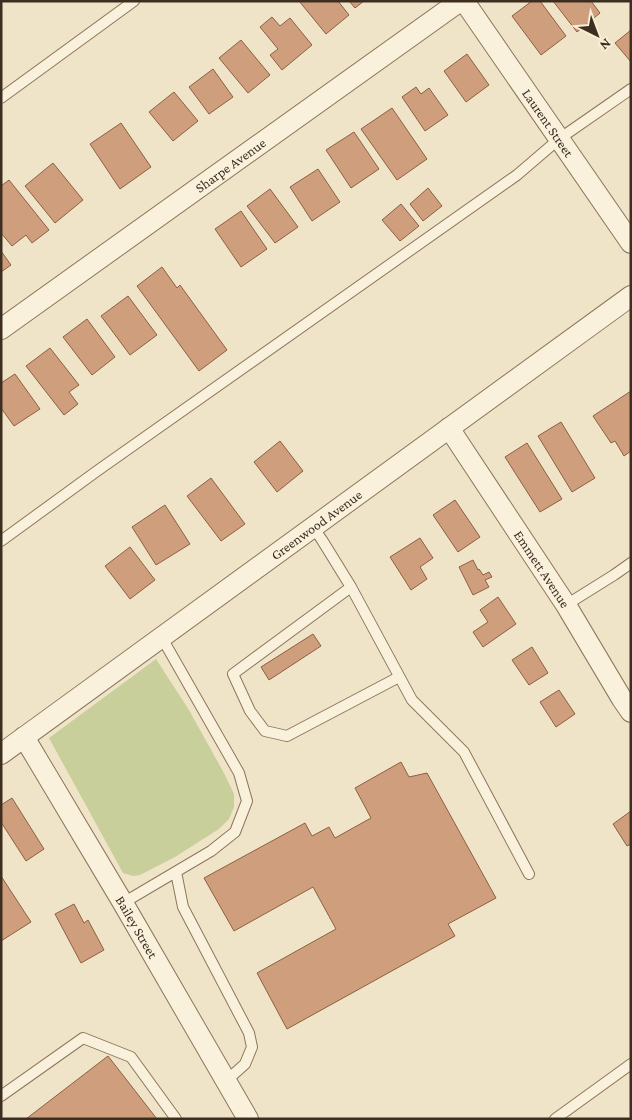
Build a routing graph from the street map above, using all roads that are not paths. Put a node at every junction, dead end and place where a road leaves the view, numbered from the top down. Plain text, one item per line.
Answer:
1 (134, 1) edge
2 (460, 1) edge
3 (464, 1) edge
4 (631, 89) edge
5 (1, 98) edge
6 (559, 139) junction
7 (631, 243) edge
8 (631, 296) edge
9 (1, 329) edge
10 (449, 428) junction
11 (313, 527) junction
12 (1, 541) edge
13 (631, 563) edge
14 (350, 587) junction
15 (566, 606) junction
16 (162, 638) junction
17 (399, 677) junction
18 (631, 712) edge
19 (24, 737) junction
20 (1, 754) edge
21 (176, 872) junction
22 (529, 874) dead end
23 (123, 903) junction
24 (631, 1064) edge
25 (226, 1081) junction
26 (1, 1096) edge
27 (176, 1119) edge
28 (248, 1119) edge
29 (554, 1119) edge

1 - 5 lane
2 - 9 street, Sharpe Avenue
3 - 6 street, Laurent Street
4 - 6 lane
6 - 7 street, Laurent Street
6 - 12 lane
8 - 10 street, Greenwood Avenue
10 - 11 street, Greenwood Avenue
10 - 15 street, Emmett Avenue
11 - 14 lane
11 - 16 street, Greenwood Avenue
13 - 15 lane
14 - 17 lane
14 - 17 lane
15 - 18 street, Emmett Avenue
16 - 19 street, Greenwood Avenue
16 - 21 lane
17 - 22 lane
19 - 20 street, Greenwood Avenue
19 - 23 street, Bailey Street
21 - 23 lane
21 - 25 lane
23 - 25 street, Bailey Street
24 - 29 lane
25 - 28 street, Bailey Street
26 - 27 lane

